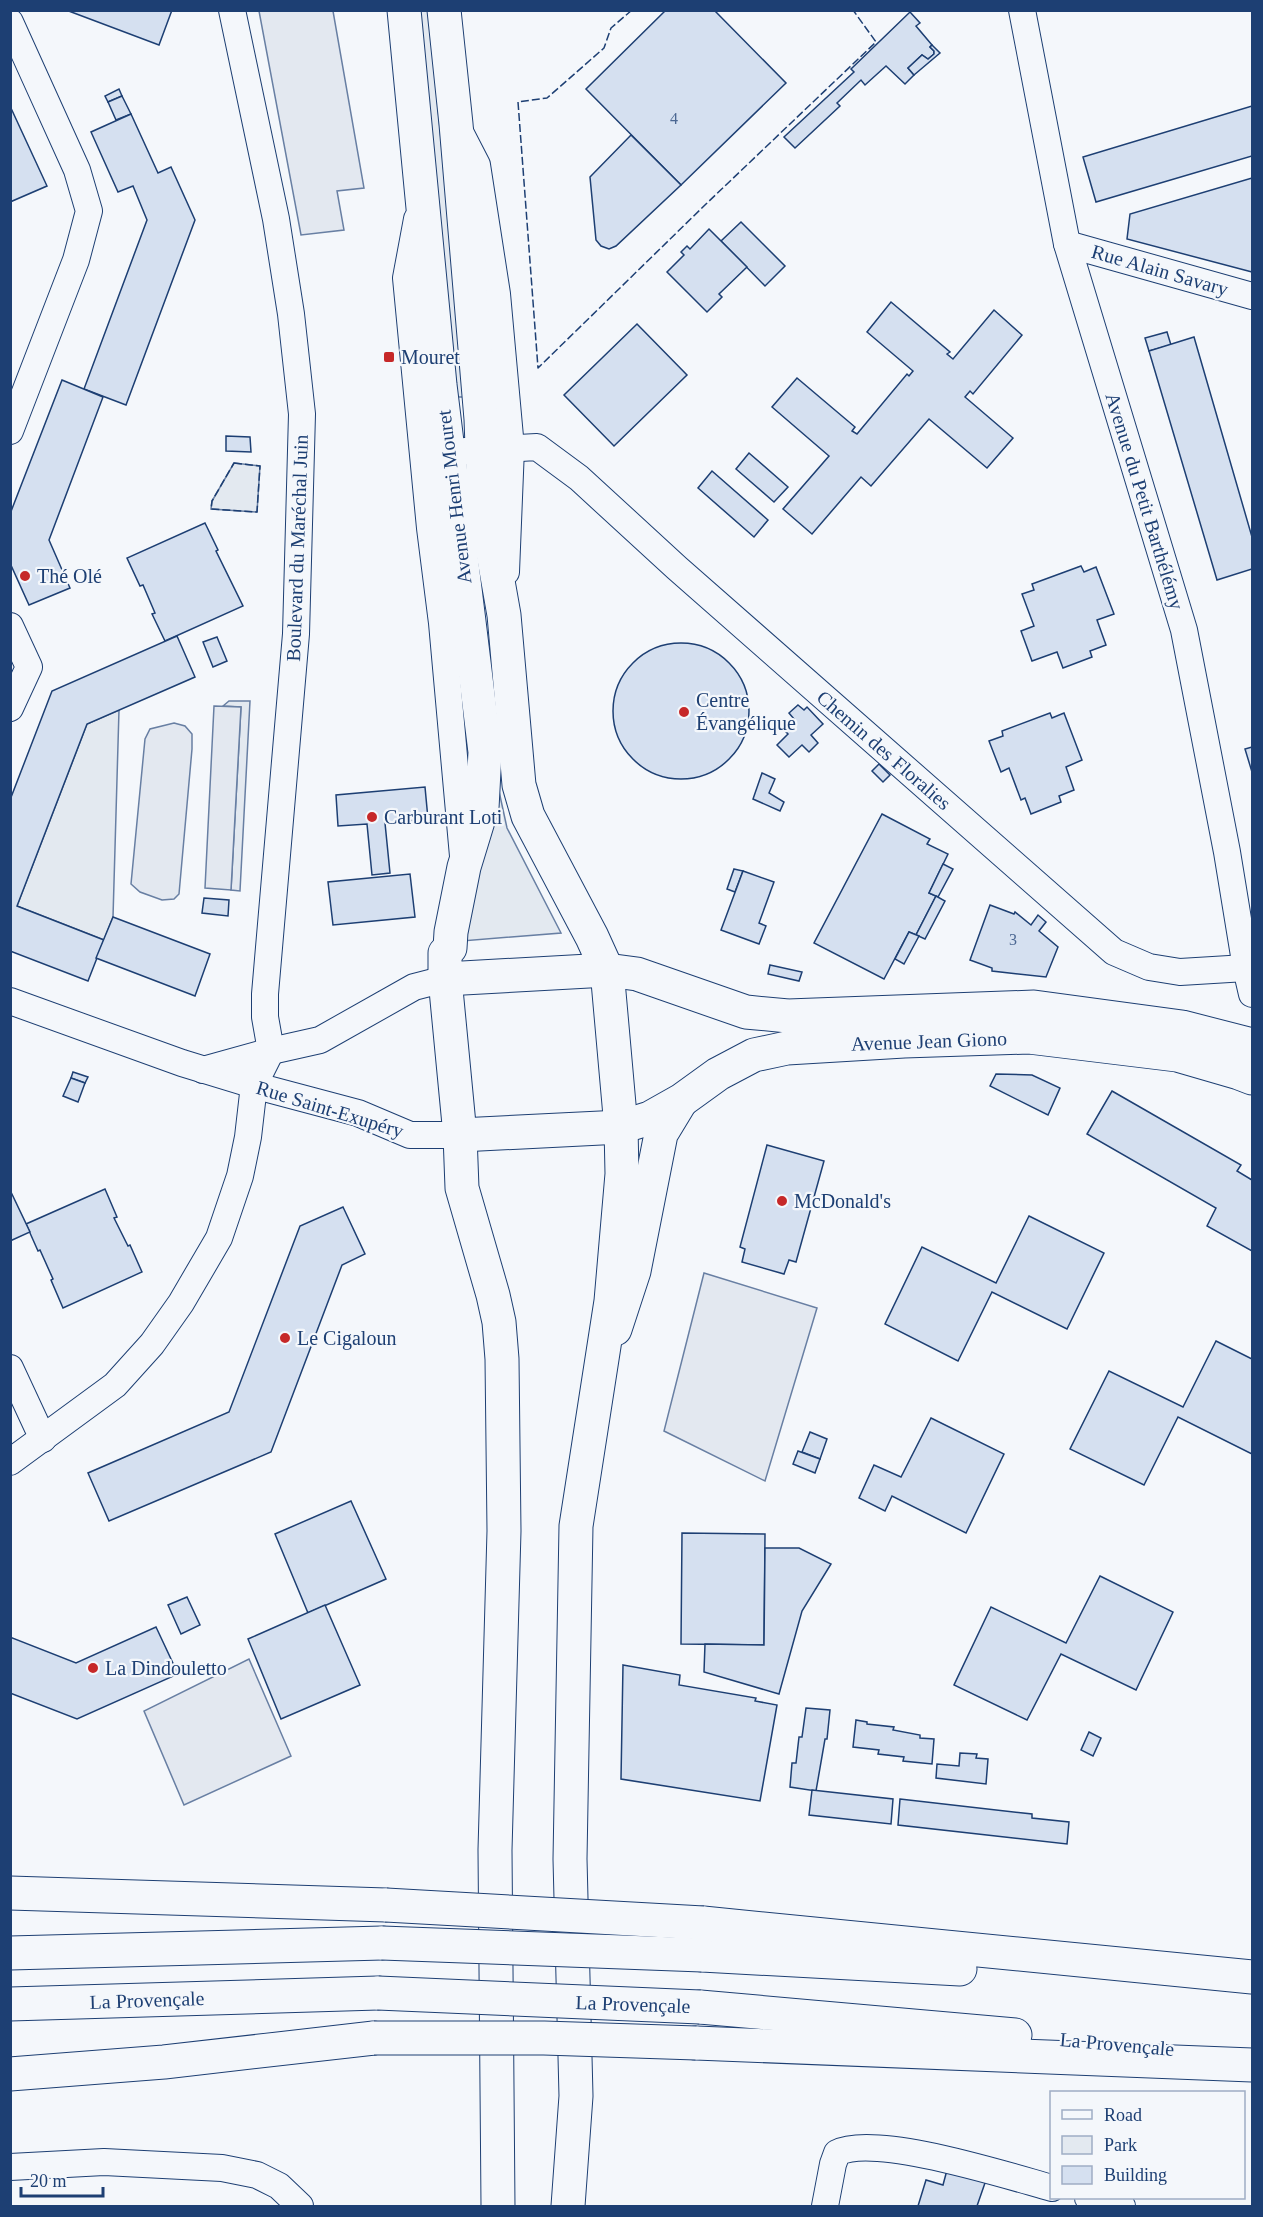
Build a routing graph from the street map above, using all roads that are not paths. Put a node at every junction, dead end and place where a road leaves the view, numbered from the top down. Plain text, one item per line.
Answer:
1 (232, 10) edge
2 (404, 10) edge
3 (444, 10) edge
4 (1022, 10) edge
5 (10, 22) edge
6 (422, 189) junction
7 (1067, 244) junction
8 (1252, 296) edge
9 (10, 431) edge
10 (496, 449) junction
11 (448, 452) junction
12 (10, 626) edge
13 (11, 706) edge
14 (464, 867) junction
15 (1246, 968) junction
16 (607, 970) junction
17 (445, 979) junction
18 (1252, 994) edge
19 (10, 1001) edge
20 (271, 1051) junction
21 (1249, 1053) edge
22 (203, 1070) junction
23 (254, 1085) junction
24 (682, 1100) junction
25 (621, 1127) junction
26 (460, 1135) junction
27 (10, 1368) edge
28 (599, 1368) junction
29 (43, 1439) junction
30 (10, 1462) edge
31 (10, 1893) edge
32 (386, 1905) junction
33 (10, 1909) edge
34 (10, 1953) edge
35 (1252, 1977) edge
36 (1252, 1986) edge
37 (10, 2004) edge
38 (374, 2038) junction
39 (10, 2055) edge
40 (1252, 2057) edge
41 (1252, 2065) edge
42 (10, 2074) edge
43 (10, 2167) edge
44 (1050, 2187) edge
45 (1092, 2199) edge
46 (300, 2206) edge
47 (498, 2206) edge
48 (568, 2206) edge
49 (825, 2206) edge
50 (1122, 2206) edge

1 - 20 street, Boulevard du Maréchal Juin
2 - 6 main road, Avenue Henri Mouret
3 - 10 main road, Avenue Henri Mouret
4 - 7 street, Avenue du Petit Barthélémy
5 - 9 street
6 - 11 main road, Avenue Henri Mouret
6 - 14 street
7 - 8 street, Rue Alain Savary
7 - 15 street, Avenue du Petit Barthélémy
10 - 11 street, Chemin des Floralies
10 - 15 street, Chemin des Floralies
10 - 16 main road, Avenue Henri Mouret
11 - 14 main road, Avenue Henri Mouret
12 - 13 street
14 - 17 main road, Avenue Henri Mouret
15 - 18 street, Avenue du Petit Barthélémy
16 - 17 main road, Avenue Jean Giono
16 - 21 main road, Avenue Jean Giono
16 - 25 main road, Avenue Henri Mouret
17 - 20 street, Rue Saint-Exupéry
17 - 26 main road, Avenue Henri Mouret
19 - 22 street, Rue Saint-Exupéry
20 - 22 street, Rue Saint-Exupéry
20 - 23 street
21 - 24 main road, Avenue Jean Giono
22 - 23 street, Rue Saint-Exupéry
23 - 26 street, Rue Saint-Exupéry
23 - 29 street
24 - 25 main road, Avenue Jean Giono
24 - 28 main road
25 - 26 main road, Avenue Jean Giono
25 - 28 main road, Avenue Henri Mouret
26 - 47 main road, Avenue Henri Mouret
27 - 29 street
28 - 48 main road
29 - 30 street
31 - 32 main road
32 - 33 main road
32 - 35 main road, bridge
34 - 36 main road, bridge
37 - 40 main road, La Provençale, bridge
38 - 39 main road
38 - 41 main road, bridge
38 - 42 main road
43 - 46 street
44 - 49 street
45 - 50 street

